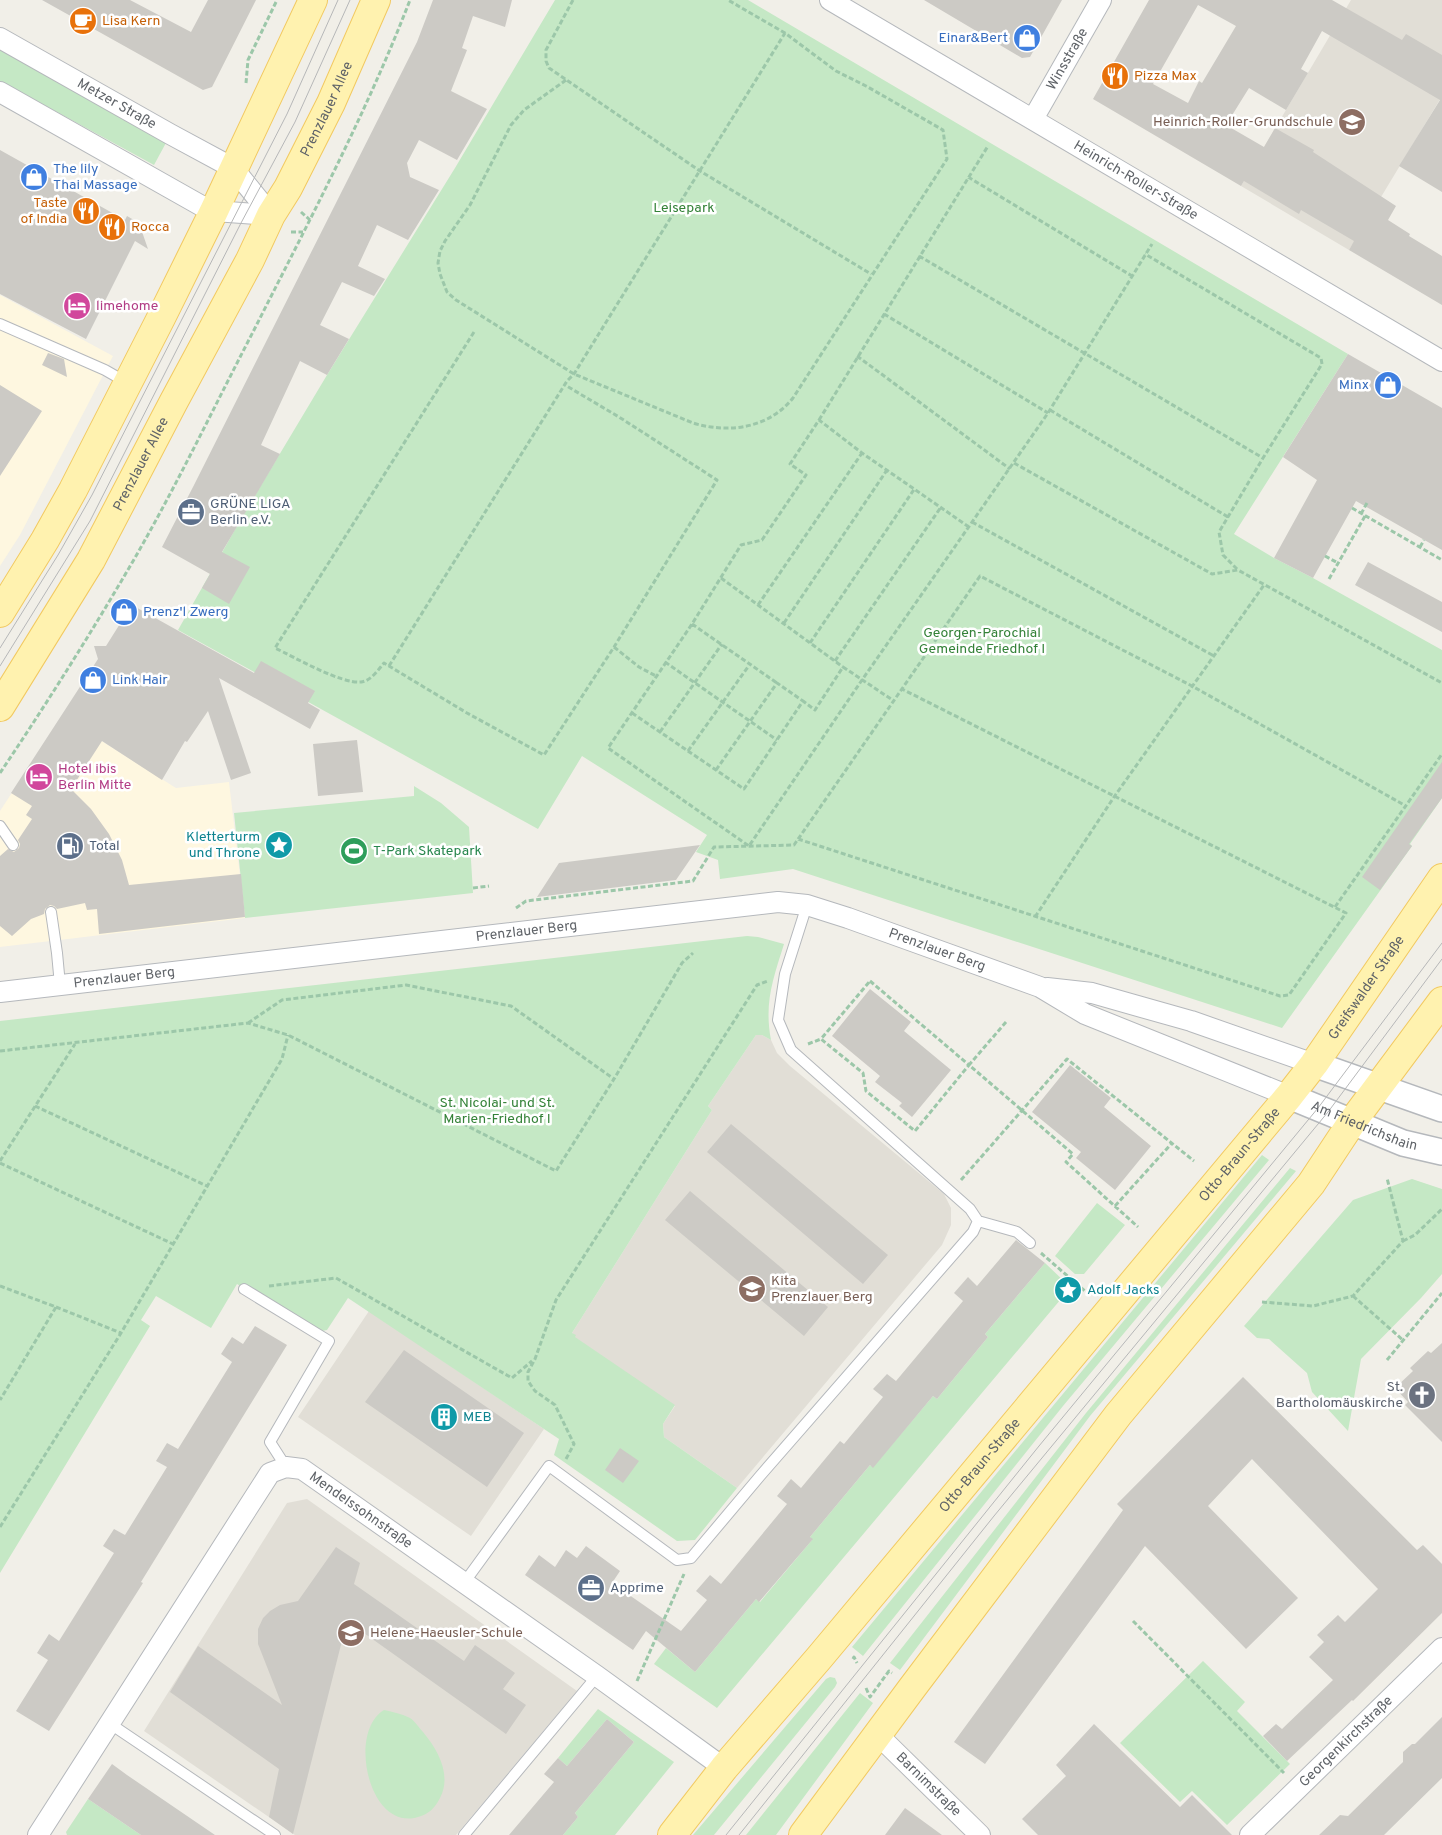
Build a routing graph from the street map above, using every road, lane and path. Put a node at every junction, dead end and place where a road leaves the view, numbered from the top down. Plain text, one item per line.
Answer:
1 (277, 0) edge
2 (313, 0) edge
3 (376, 0) edge
4 (410, 0) edge
5 (573, 0) edge
6 (728, 0) edge
7 (830, 0) edge
8 (1101, 0) edge
9 (785, 33) junction
10 (0, 38) edge
11 (566, 80) junction
12 (246, 88) dead end
13 (0, 92) edge
14 (1033, 119) junction
15 (988, 146) dead end
16 (233, 168) junction
17 (700, 171) junction
18 (968, 177) junction
19 (214, 211) junction
20 (272, 216) junction
21 (1152, 244) dead end
22 (1145, 254) junction
23 (919, 256) junction
24 (871, 274) junction
25 (1132, 276) junction
26 (884, 314) junction
27 (0, 324) edge
28 (474, 332) dead end
29 (1084, 354) junction
30 (857, 356) junction
31 (1442, 360) edge
32 (574, 374) junction
33 (128, 383) junction
34 (565, 385) junction
35 (1049, 411) junction
36 (819, 420) junction
37 (862, 453) junction
38 (1263, 458) junction
39 (1014, 463) junction
40 (1010, 469) junction
41 (887, 470) junction
42 (914, 488) junction
43 (1368, 501) dead end
44 (941, 507) junction
45 (1352, 508) dead end
46 (1361, 514) junction
47 (1365, 516) junction
48 (1228, 517) junction
49 (972, 522) junction
50 (969, 527) junction
51 (1424, 540) dead end
52 (1420, 547) junction
53 (1325, 556) dead end
54 (1442, 560) edge
55 (1338, 563) junction
56 (1238, 570) junction
57 (721, 578) junction
58 (1329, 579) dead end
59 (1264, 585) junction
60 (8, 593) edge
61 (758, 605) junction
62 (784, 623) junction
63 (692, 624) junction
64 (810, 643) junction
65 (722, 644) junction
66 (614, 647) junction
67 (1214, 656) junction
68 (835, 661) junction
69 (665, 662) junction
70 (750, 664) junction
71 (389, 666) junction
72 (843, 667) junction
73 (656, 676) junction
74 (862, 680) junction
75 (695, 683) junction
76 (776, 683) junction
77 (1442, 683) edge
78 (1192, 686) junction
79 (902, 689) junction
80 (803, 701) junction
81 (894, 701) junction
82 (723, 702) junction
83 (0, 707) edge
84 (632, 713) junction
85 (750, 721) junction
86 (660, 732) junction
87 (777, 740) junction
88 (688, 751) junction
89 (1442, 754) edge
90 (716, 770) junction
91 (0, 773) edge
92 (1114, 797) junction
93 (1406, 806) junction
94 (0, 826) edge
95 (798, 839) junction
96 (14, 845) dead end
97 (749, 846) junction
98 (1442, 878) edge
99 (489, 886) dead end
100 (473, 888) dead end
101 (807, 905) junction
102 (516, 908) dead end
103 (1335, 908) junction
104 (51, 912) dead end
105 (1035, 917) junction
106 (693, 954) dead end
107 (60, 985) junction
108 (757, 985) dead end
109 (1040, 987) junction
110 (0, 992) edge
111 (1442, 1002) edge
112 (1006, 1022) dead end
113 (248, 1023) junction
114 (288, 1035) junction
115 (76, 1044) junction
116 (0, 1051) edge
117 (1314, 1064) junction
118 (969, 1065) junction
119 (614, 1079) junction
120 (1380, 1087) junction
121 (1289, 1096) junction
122 (35, 1106) junction
123 (1442, 1109) edge
124 (1022, 1110) junction
125 (1352, 1122) junction
126 (1172, 1144) junction
127 (1442, 1152) edge
128 (1194, 1161) dead end
129 (0, 1162) edge
130 (1387, 1178) dead end
131 (207, 1186) junction
132 (951, 1191) junction
133 (1115, 1206) junction
134 (1442, 1209) edge
135 (978, 1220) junction
136 (1138, 1227) dead end
137 (1403, 1242) junction
138 (1030, 1243) joint
139 (173, 1244) junction
140 (0, 1286) edge
141 (244, 1289) joint
142 (1086, 1292) dead end
143 (1442, 1293) edge
144 (1353, 1296) junction
145 (1262, 1302) dead end
146 (56, 1307) junction
147 (121, 1334) junction
148 (1404, 1341) junction
149 (535, 1359) junction
150 (1387, 1360) dead end
151 (0, 1400) edge
152 (286, 1467) junction
153 (559, 1473) junction
154 (0, 1528) edge
155 (691, 1558) junction
156 (464, 1583) junction
157 (1133, 1621) dead end
158 (1442, 1648) edge
159 (895, 1675) dead end
160 (596, 1676) junction
161 (866, 1688) dead end
162 (628, 1698) junction
163 (109, 1723) junction
164 (877, 1734) junction
165 (724, 1768) junction
166 (1298, 1788) junction
167 (38, 1835) edge
168 (275, 1835) edge
169 (464, 1835) edge
170 (672, 1835) edge
171 (803, 1835) edge
172 (980, 1835) edge
173 (1250, 1835) edge

1 - 12 path
2 - 16 main road
3 - 20 main road, Prenzlauer Allee
4 - 91 path
5 - 11 path
6 - 9 path
7 - 14 street, Heinrich-Roller-Straße
8 - 14 street, Winsstraße
9 - 17 path
9 - 24 path
10 - 16 street, Metzer Straße
11 - 17 path
11 - 32 path
13 - 19 street
14 - 31 street, Heinrich-Roller-Straße
15 - 18 path
16 - 19 main road
16 - 20 street
17 - 24 path
17 - 32 path
18 - 23 path
18 - 25 path
19 - 20 street
19 - 33 main road
20 - 83 main road, Prenzlauer Allee
21 - 22 path
22 - 25 path
22 - 38 path
23 - 26 path
23 - 29 path
24 - 32 path
25 - 29 path
26 - 30 path
26 - 35 path
27 - 33 lane
28 - 71 path
29 - 35 path
29 - 38 path
30 - 36 path
30 - 40 path
32 - 34 path
33 - 60 main road
34 - 66 path
34 - 71 path
35 - 39 path
35 - 48 path
36 - 37 path
36 - 57 path
37 - 41 path
37 - 61 path
38 - 48 path
39 - 40 path
39 - 56 path
40 - 49 path
41 - 42 path
41 - 62 path
42 - 44 path
42 - 64 path
43 - 46 path
44 - 50 path
44 - 68 path
45 - 46 path
46 - 47 path
47 - 52 path
47 - 55 path
48 - 56 path
49 - 50 path
49 - 67 path
50 - 74 path
51 - 52 path
52 - 54 path
53 - 55 path
55 - 58 path
56 - 59 path
57 - 61 path
57 - 63 path
59 - 67 path
59 - 77 path
61 - 62 path
62 - 64 path
63 - 65 path
63 - 69 path
64 - 68 path
65 - 70 path
65 - 75 path
66 - 71 path
66 - 73 path
67 - 78 path
68 - 72 path
69 - 73 path
69 - 75 path
70 - 76 path
70 - 82 path
72 - 74 path
72 - 80 path
73 - 84 path
74 - 81 path
74 - 97 path
75 - 82 path
75 - 86 path
76 - 80 path
76 - 85 path
78 - 79 path
78 - 92 path
78 - 93 path
79 - 81 path
79 - 92 path
80 - 87 path
81 - 95 path
82 - 85 path
82 - 88 path
84 - 86 path
84 - 97 path
85 - 87 path
85 - 90 path
86 - 88 path
87 - 90 path
88 - 90 path
89 - 93 path
92 - 103 path
92 - 105 path
93 - 103 path
94 - 96 lane
95 - 97 path
95 - 105 path
97 - 102 path
98 - 117 main road, Greifswalder Straße
99 - 100 path
101 - 107 street, Prenzlauer Berg
101 - 109 street, Prenzlauer Berg
101 - 132 lane
103 - 105 path
104 - 107 lane
106 - 119 path
107 - 110 street, Prenzlauer Berg
108 - 149 path
109 - 117 street, Prenzlauer Berg
109 - 121 street, Prenzlauer Berg
111 - 120 main road
112 - 118 path
113 - 114 path
113 - 115 path
113 - 119 path
114 - 119 path
114 - 131 path
115 - 116 path
115 - 122 path
117 - 120 street
117 - 121 main road, Greifswalder Straße
118 - 118 path
118 - 124 path
120 - 123 street
120 - 125 main road
121 - 125 street, Am Friedrichshain
121 - 165 main road, Otto-Braun-Straße
122 - 129 path
122 - 131 path
124 - 126 path
124 - 132 path
124 - 133 path
125 - 127 street, Am Friedrichshain
125 - 164 main road
126 - 128 path
126 - 133 path
129 - 139 path
130 - 137 path
131 - 139 path
132 - 135 lane
133 - 136 path
134 - 137 path
135 - 138 lane
135 - 155 lane
137 - 144 path
138 - 142 path
139 - 147 path
140 - 146 path
141 - 149 path
141 - 152 lane
143 - 148 path
144 - 145 path
144 - 148 path
146 - 147 path
146 - 151 path
147 - 154 path
148 - 150 path
149 - 153 path
152 - 156 street, Mendelssohnstraße
152 - 163 street
153 - 155 lane
153 - 156 lane
155 - 162 path
156 - 160 street, Mendelssohnstraße
157 - 166 path
158 - 166 street, Georgenkirchstraße
159 - 161 path
160 - 162 street, Mendelssohnstraße
160 - 169 lane
162 - 165 street, Mendelssohnstraße
163 - 167 street
163 - 168 lane
164 - 171 main road
164 - 172 street, Barnimstraße
165 - 170 main road, Otto-Braun-Straße
166 - 173 street, Georgenkirchstraße

